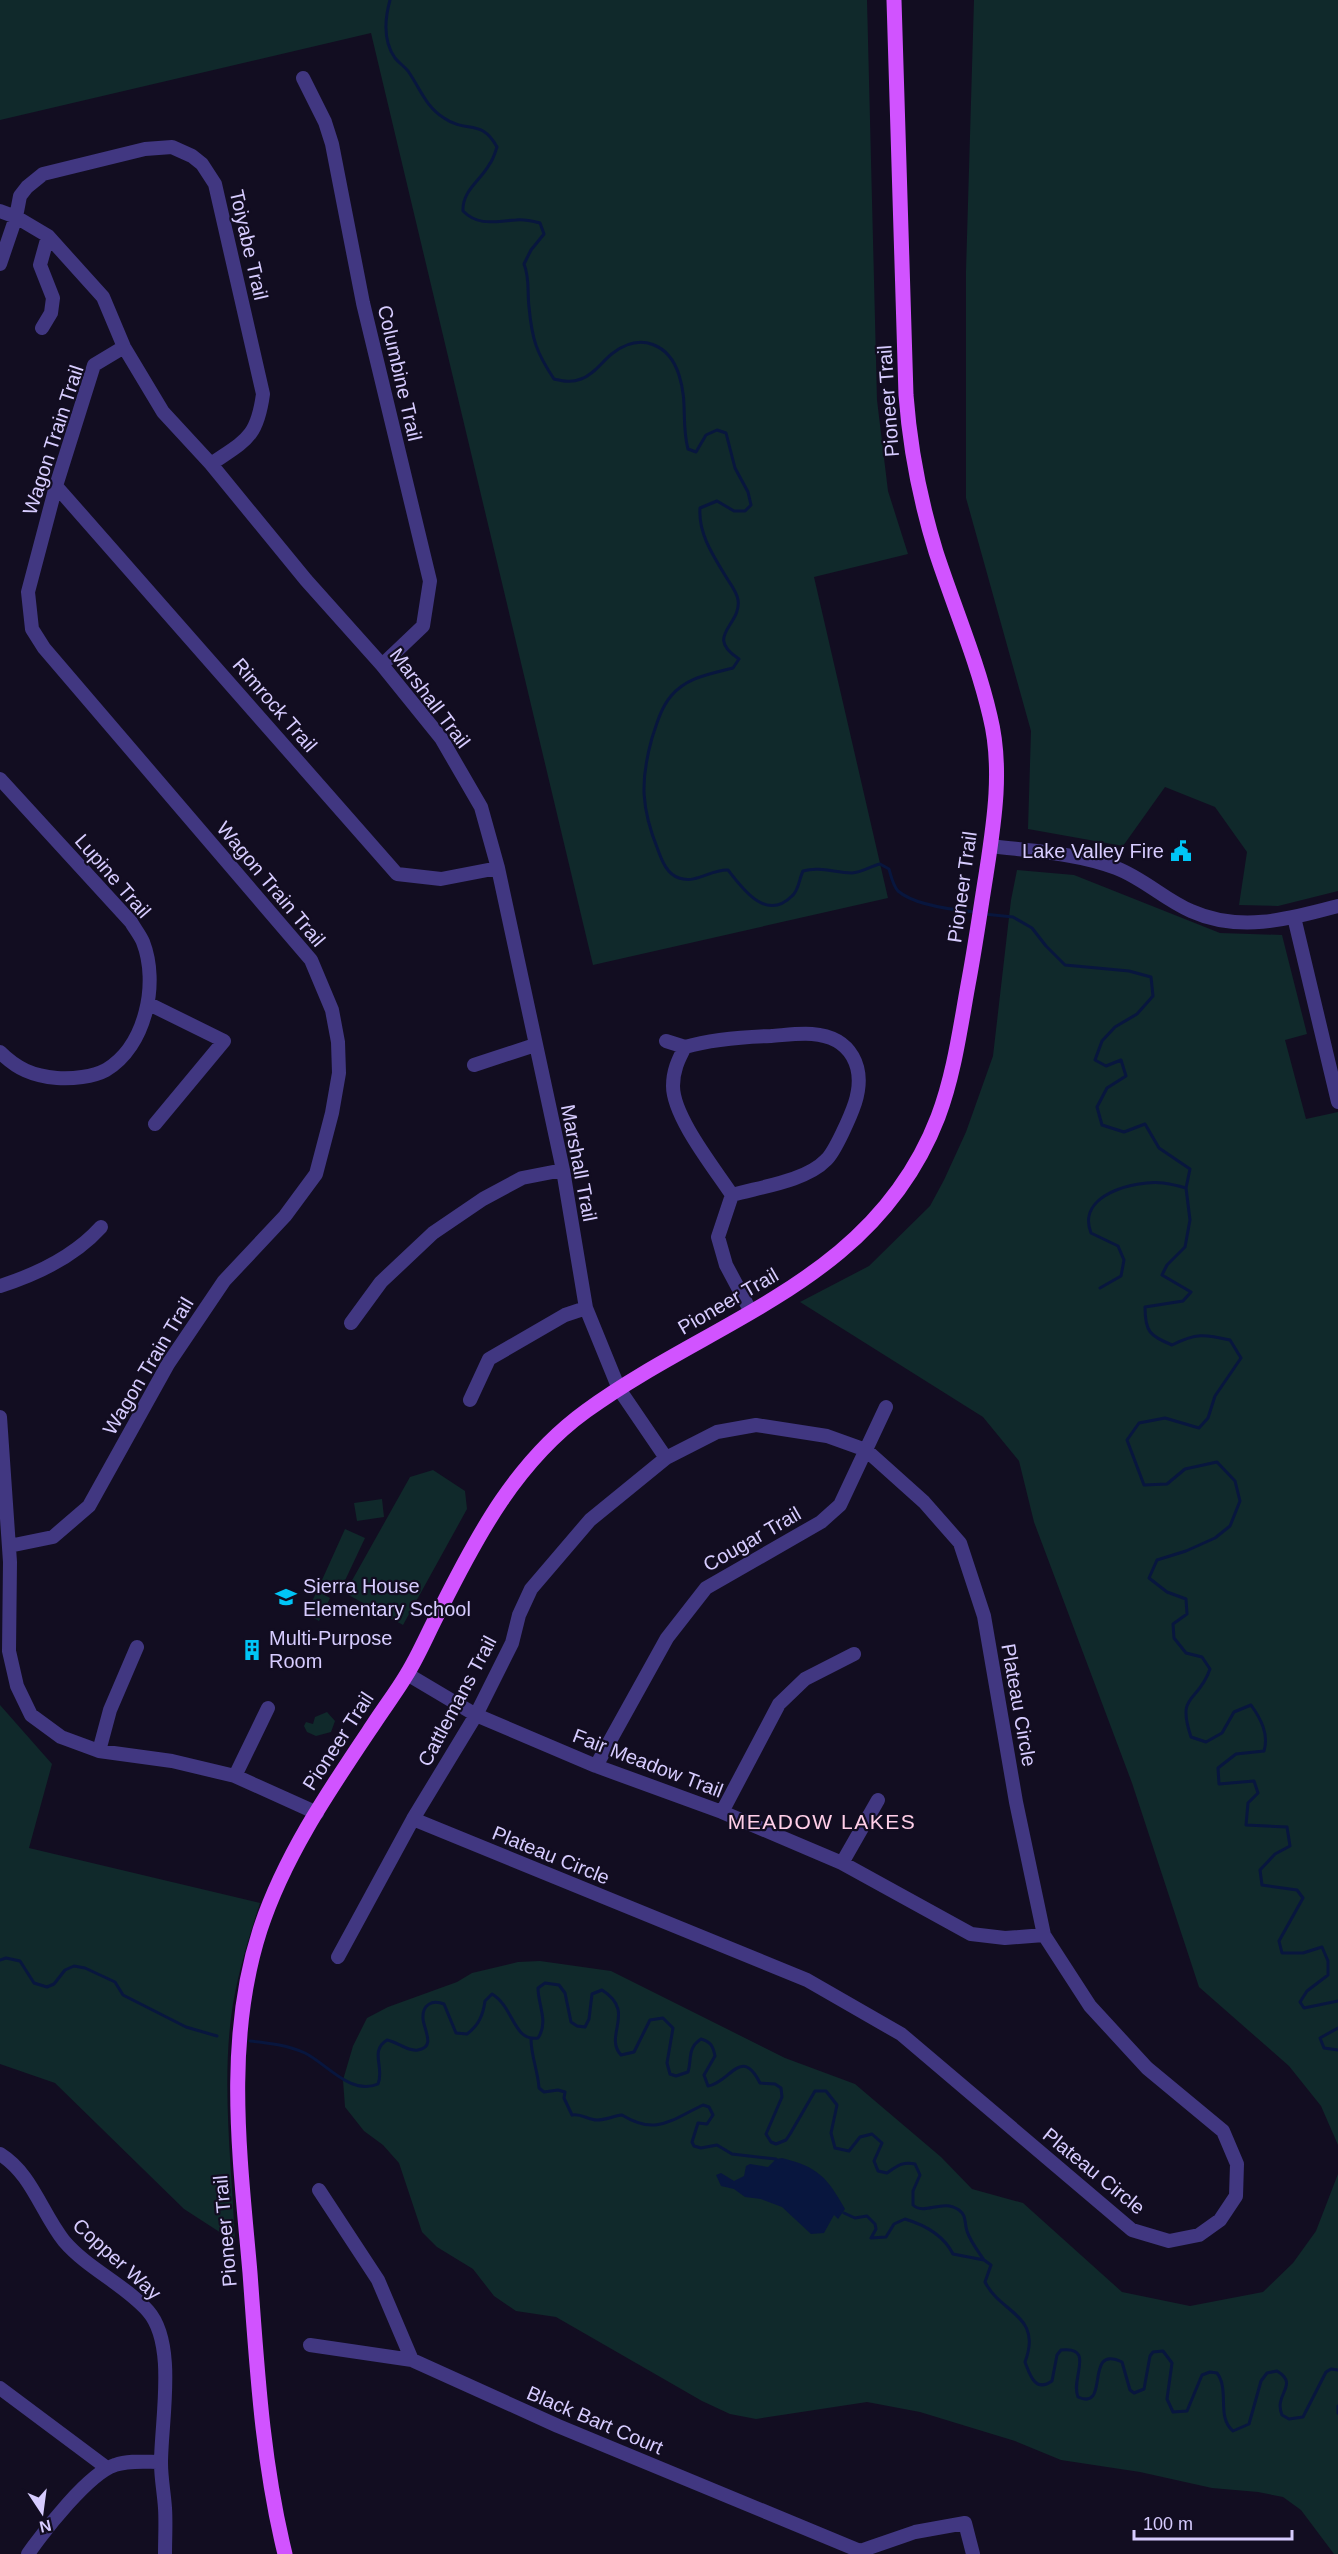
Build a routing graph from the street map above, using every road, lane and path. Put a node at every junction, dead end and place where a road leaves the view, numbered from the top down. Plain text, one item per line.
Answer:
1 (894, 0) edge
2 (303, 78) dead end
3 (0, 211) edge
4 (16, 217) junction
5 (48, 236) junction
6 (0, 264) edge
7 (42, 328) dead end
8 (124, 346) junction
9 (211, 464) junction
10 (56, 486) junction
11 (382, 665) junction
12 (0, 779) edge
13 (990, 846) junction
14 (498, 868) junction
15 (1338, 906) edge
16 (1294, 917) junction
17 (149, 1004) junction
18 (666, 1041) dead end
19 (1331, 1043) edge
20 (535, 1045) junction
21 (685, 1047) junction
22 (0, 1052) edge
23 (474, 1065) dead end
24 (1338, 1102) edge
25 (155, 1124) dead end
26 (563, 1170) junction
27 (732, 1195) junction
28 (100, 1227) dead end
29 (0, 1286) edge
30 (586, 1308) junction
31 (751, 1312) junction
32 (351, 1323) dead end
33 (619, 1389) junction
34 (470, 1400) dead end
35 (886, 1407) dead end
36 (0, 1417) edge
37 (866, 1450) junction
38 (666, 1458) junction
39 (9, 1546) junction
40 (5, 1560) edge
41 (137, 1647) dead end
42 (854, 1654) dead end
43 (407, 1674) junction
44 (268, 1708) dead end
45 (476, 1714) junction
46 (99, 1751) junction
47 (596, 1766) junction
48 (234, 1776) junction
49 (878, 1800) dead end
50 (722, 1812) junction
51 (317, 1813) junction
52 (413, 1819) junction
53 (842, 1863) junction
54 (1044, 1935) junction
55 (338, 1957) dead end
56 (0, 2154) edge
57 (319, 2190) dead end
58 (310, 2346) dead end
59 (412, 2360) junction
60 (0, 2388) edge
61 (161, 2462) junction
62 (107, 2468) junction
63 (859, 2553) edge
64 (28, 2554) edge
65 (165, 2554) edge
66 (285, 2554) edge
67 (973, 2554) edge

1 - 13 main road, Pioneer Trail
2 - 11 street, Columbine Trail
3 - 4 street, Marshall Trail
4 - 5 street, Marshall Trail
4 - 6 street
4 - 9 street, Toiyabe Trail
5 - 7 street
5 - 8 street, Marshall Trail
8 - 9 street, Marshall Trail
8 - 10 street, Wagon Train Trail
9 - 11 street, Marshall Trail
10 - 14 street, Rimrock Trail
10 - 39 street, Wagon Train Trail
11 - 14 street, Marshall Trail
12 - 17 street, Lupine Trail
13 - 16 street
13 - 31 main road, Pioneer Trail
14 - 20 street, Marshall Trail
15 - 16 street
16 - 19 street
17 - 22 street, Lupine Trail
17 - 25 street
18 - 21 street
19 - 24 street
20 - 23 street
20 - 26 street, Marshall Trail
21 - 27 street
21 - 27 street
26 - 30 street, Marshall Trail
26 - 32 street
27 - 31 street
28 - 29 street
30 - 33 street, Marshall Trail
30 - 34 street
31 - 33 main road, Pioneer Trail
33 - 38 street, Marshall Trail
33 - 43 main road, Pioneer Trail
35 - 37 street, Cougar Trail
36 - 39 street
37 - 38 street, Cattlemans Trail
37 - 47 street, Cougar Trail
37 - 54 street, Plateau Circle
38 - 45 street, Cattlemans Trail
39 - 40 street
40 - 46 street
41 - 46 street
42 - 50 street
43 - 45 street, Fair Meadow Trail
43 - 51 main road, Pioneer Trail
44 - 48 street
45 - 47 street, Fair Meadow Trail
45 - 52 street, Cattlemans Trail
46 - 48 street
47 - 50 street, Fair Meadow Trail
48 - 51 street
49 - 53 street
50 - 53 street, Fair Meadow Trail
51 - 66 main road, Pioneer Trail
52 - 54 street, Plateau Circle
52 - 55 street, Cattlemans Trail
53 - 54 street, Fair Meadow Trail
56 - 61 street, Copper Way
57 - 59 street
58 - 59 street, Black Bart Court
59 - 63 street, Black Bart Court
60 - 62 street
61 - 62 street
61 - 65 street, Copper Way
62 - 64 street
63 - 67 street

